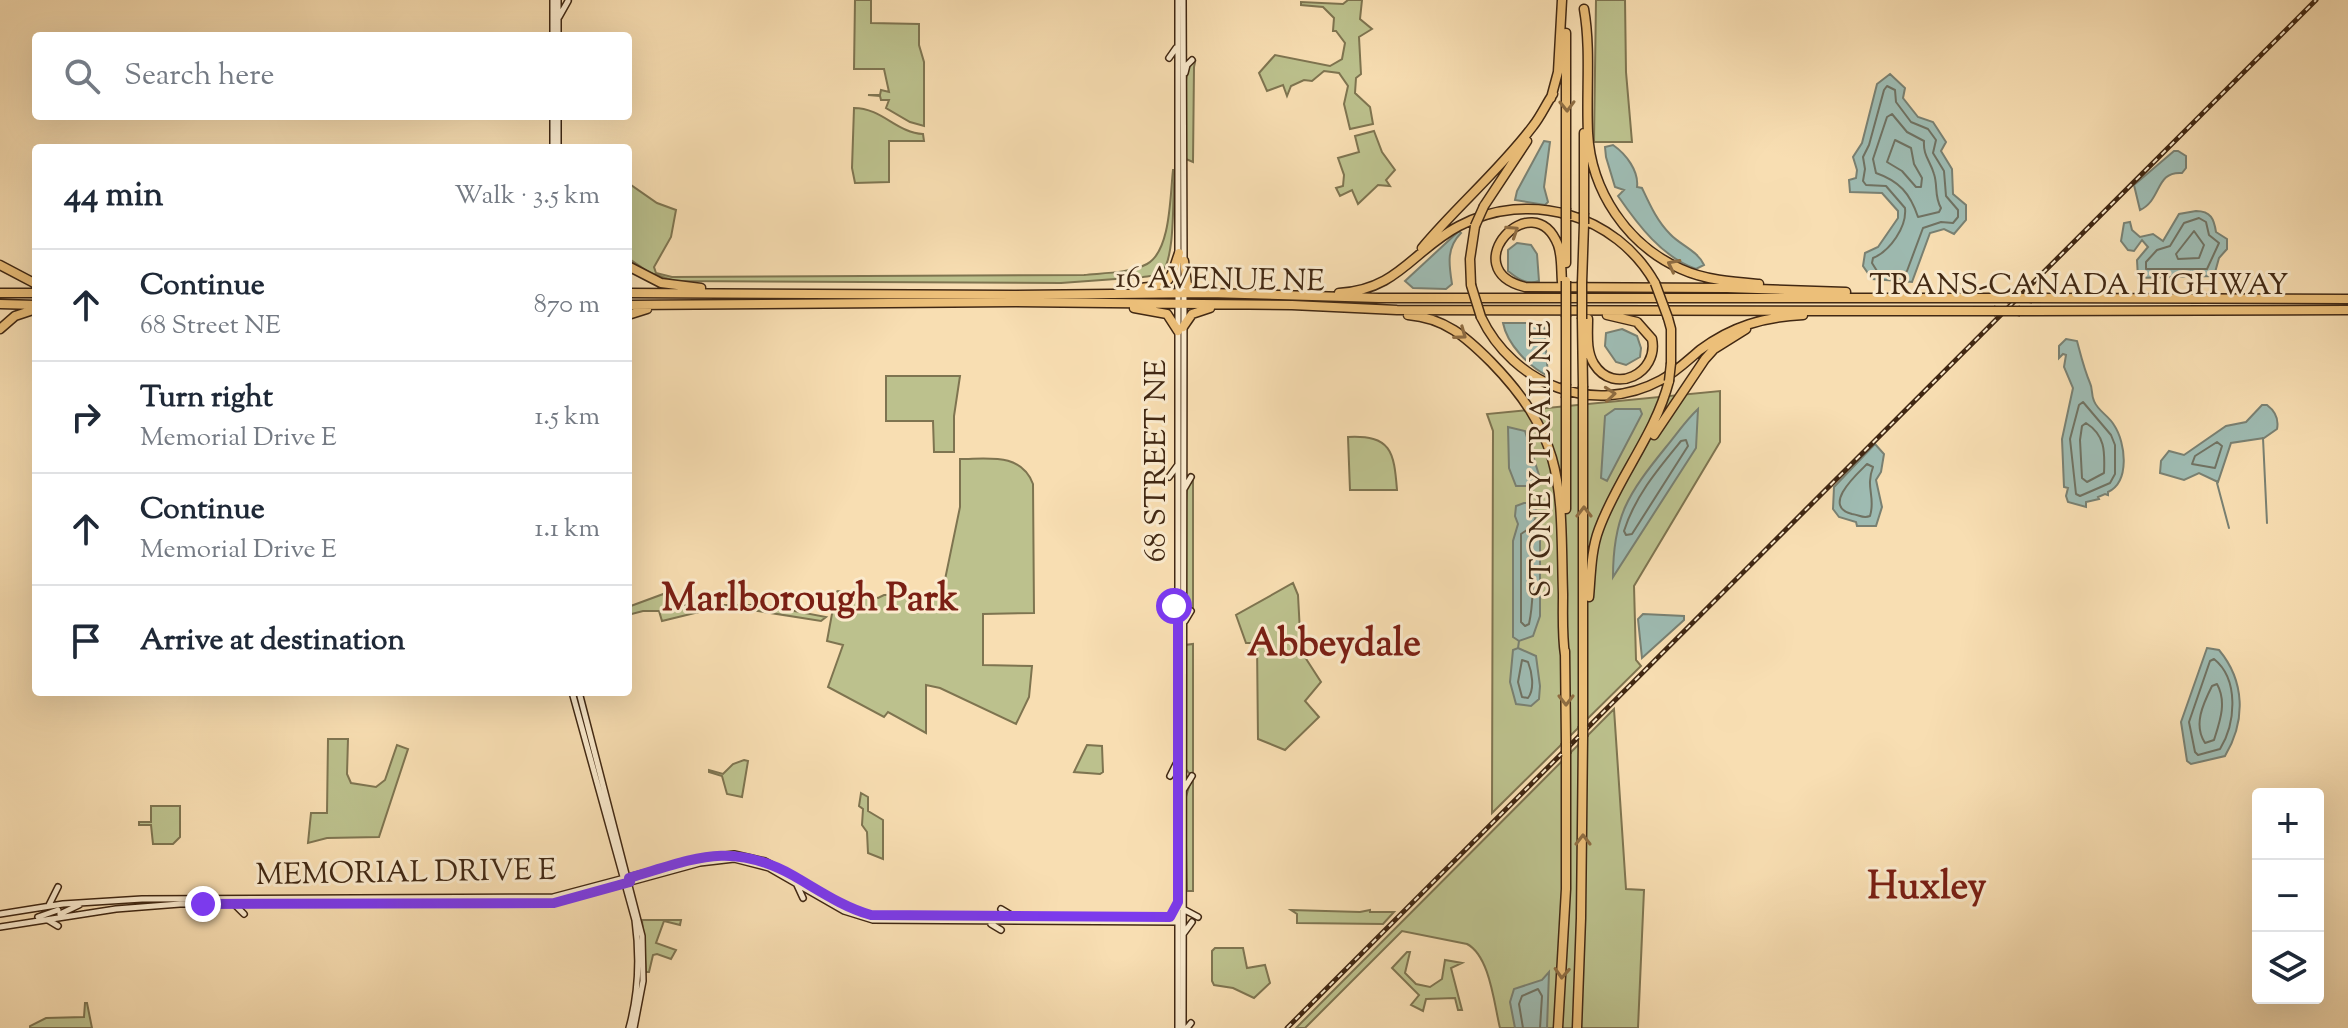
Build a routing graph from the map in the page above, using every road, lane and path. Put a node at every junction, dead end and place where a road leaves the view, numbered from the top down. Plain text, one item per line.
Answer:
1 (555, 0) edge
2 (1181, 0) edge
3 (1564, 0) edge
4 (568, 1) edge
5 (1584, 4) edge
6 (558, 22) junction
7 (555, 32) edge
8 (556, 32) edge
9 (1178, 39) junction
10 (1169, 58) dead end
11 (1192, 60) dead end
12 (1183, 82) junction
13 (1553, 94) junction
14 (555, 120) edge
15 (555, 144) edge
16 (1181, 257) junction
17 (0, 265) edge
18 (632, 268) edge
19 (1399, 274) junction
20 (1564, 281) junction
21 (32, 282) edge
22 (1832, 291) junction
23 (0, 293) edge
24 (32, 293) edge
25 (632, 293) edge
26 (745, 293) junction
27 (1209, 293) junction
28 (1272, 294) junction
29 (1069, 295) junction
30 (1810, 297) joint
31 (1928, 297) junction
32 (1181, 298) junction
33 (1379, 298) junction
34 (2348, 299) edge
35 (1098, 303) junction
36 (1114, 303) junction
37 (0, 304) edge
38 (632, 305) edge
39 (736, 305) junction
40 (1292, 305) junction
41 (1305, 306) junction
42 (32, 307) edge
43 (32, 309) edge
44 (1551, 310) junction
45 (1810, 310) joint
46 (2348, 310) edge
47 (1889, 311) junction
48 (632, 314) edge
49 (1797, 315) junction
50 (1585, 319) junction
51 (0, 329) edge
52 (1181, 329) junction
53 (1179, 462) junction
54 (1169, 477) dead end
55 (1191, 477) dead end
56 (1183, 489) junction
57 (1612, 503) junction
58 (1178, 597) junction
59 (1169, 611) dead end
60 (1191, 611) dead end
61 (1183, 625) junction
62 (1565, 655) junction
63 (1584, 674) junction
64 (573, 696) edge
65 (580, 696) edge
66 (1178, 760) junction
67 (1170, 776) dead end
68 (1192, 776) dead end
69 (1182, 794) junction
70 (623, 869) junction
71 (644, 873) junction
72 (815, 878) dead end
73 (639, 880) junction
74 (627, 882) junction
75 (613, 884) junction
76 (797, 884) junction
77 (58, 887) dead end
78 (821, 892) junction
79 (803, 898) dead end
80 (635, 901) junction
81 (92, 902) junction
82 (1178, 902) junction
83 (234, 903) junction
84 (48, 906) junction
85 (1001, 909) dead end
86 (58, 913) junction
87 (0, 914) edge
88 (244, 914) dead end
89 (1181, 916) junction
90 (1016, 917) junction
91 (1198, 917) dead end
92 (43, 919) junction
93 (1168, 919) junction
94 (987, 922) junction
95 (1192, 922) dead end
96 (14, 924) junction
97 (58, 926) dead end
98 (0, 927) edge
99 (1001, 930) dead end
100 (1180, 932) junction
101 (1185, 1027) edge
102 (632, 1028) edge
103 (1558, 1028) edge
104 (1577, 1028) edge

1 - 6 main road
1 - 7 main road
2 - 9 main road, 68 STREET NE
2 - 12 main road, 68 STREET NE
3 - 13 highway
3 -> 20 highway, STONEY TRAIL NE, bridge
4 - 6 main road
22 -> 5 highway
5 - 50 highway, bridge
6 - 8 main road
9 - 10 main road
9 - 16 main road, 68 STREET NE
11 - 12 main road
12 - 16 main road, 68 STREET NE
13 - 19 highway
13 -> 49 highway, bridge
14 - 15 main road
16 - 27 highway
16 - 29 highway
16 - 32 main road, 68 STREET NE
17 - 21 highway
18 - 26 highway
19 - 28 highway
19 - 57 highway, bridge
22 -> 20 highway
20 - 62 highway, STONEY TRAIL NE, bridge
22 - 31 highway
23 - 24 highway
25 - 26 highway, 16 AVENUE NE
26 - 29 highway, 16 AVENUE NE
27 - 28 highway, 16 AVENUE NE
27 - 32 highway, 16 AVENUE NE
28 - 33 highway, 16 AVENUE NE
29 - 32 highway, 16 AVENUE NE
30 - 31 highway, TRANS-CANADA HIGHWAY
30 - 33 highway, 16 AVENUE NE
31 - 34 highway, TRANS-CANADA HIGHWAY, bridge
32 - 33 highway
32 - 35 highway
32 - 36 highway, 16 AVENUE NE
32 - 40 highway, 16 AVENUE NE
32 - 52 main road, 68 STREET NE
35 - 36 highway, 16 AVENUE NE
35 - 39 highway, 16 AVENUE NE
36 - 52 highway
37 - 42 highway
38 - 39 highway, 16 AVENUE NE
39 - 48 highway
40 - 41 highway, 16 AVENUE NE
40 - 52 highway
41 - 44 highway, 16 AVENUE NE
41 -> 62 highway
43 - 51 highway
44 - 45 highway, 16 AVENUE NE
44 - 50 highway
45 - 47 highway, TRANS-CANADA HIGHWAY
46 - 47 highway, TRANS-CANADA HIGHWAY, bridge
47 - 49 highway
49 - 57 highway
63 -> 50 highway, STONEY TRAIL NE, bridge
52 - 53 main road, 68 STREET NE
52 - 56 main road, 68 STREET NE
53 - 54 main road
53 - 58 main road, 68 STREET NE
55 - 56 main road
56 - 61 main road, 68 STREET NE
57 - 63 highway
58 - 59 main road
58 - 66 main road, 68 STREET NE
60 - 61 main road
61 - 69 main road, 68 STREET NE
62 -> 103 highway, STONEY TRAIL NE, bridge
104 -> 63 highway, STONEY TRAIL NE, bridge
64 - 70 main road
65 - 70 main road
66 - 67 main road
66 - 82 main road, 68 STREET NE
68 - 69 main road
69 - 89 main road, 68 STREET NE
70 - 71 main road
70 - 74 main road
70 - 75 main road
71 - 74 main road, MEMORIAL DRIVE E
71 - 78 main road, MEMORIAL DRIVE E
72 - 78 main road
73 - 74 main road, MEMORIAL DRIVE E
73 - 76 main road, MEMORIAL DRIVE E
73 - 80 main road
74 - 75 main road
74 - 75 main road, MEMORIAL DRIVE E
74 - 80 main road
74 - 102 main road
75 - 81 main road, MEMORIAL DRIVE E
75 - 83 main road, MEMORIAL DRIVE E
76 - 79 main road
76 - 94 main road, MEMORIAL DRIVE E
77 - 84 main road
78 - 90 main road, MEMORIAL DRIVE E
80 - 102 main road
81 - 84 main road, MEMORIAL DRIVE E
81 - 86 main road
82 - 89 main road, 68 STREET NE
82 - 93 main road
83 - 86 main road, MEMORIAL DRIVE E
83 - 88 main road
84 - 87 main road, MEMORIAL DRIVE E
85 - 90 main road
86 - 92 main road, MEMORIAL DRIVE E
86 - 96 main road
89 - 91 main road
89 - 93 main road, MEMORIAL DRIVE E
89 - 100 main road
90 - 93 main road, MEMORIAL DRIVE E
92 - 96 main road, MEMORIAL DRIVE E
92 - 97 main road
93 - 94 main road, MEMORIAL DRIVE E
93 - 100 main road
94 - 99 main road
95 - 100 main road
96 - 98 main road, MEMORIAL DRIVE E
100 - 101 main road

